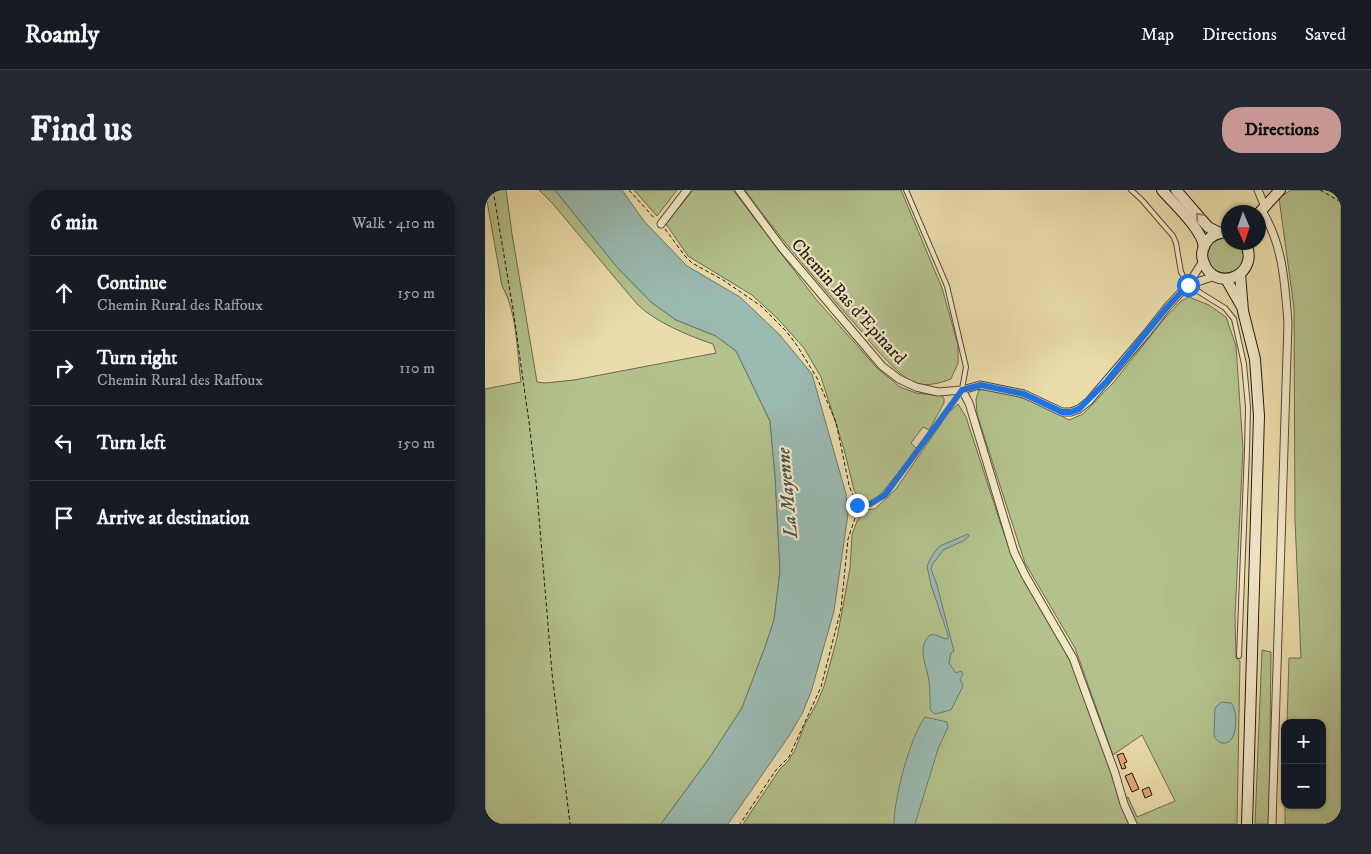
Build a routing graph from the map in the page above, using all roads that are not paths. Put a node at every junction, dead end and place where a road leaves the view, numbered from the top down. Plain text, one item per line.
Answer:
1 (687, 190) edge
2 (739, 190) edge
3 (906, 190) edge
4 (1131, 190) edge
5 (1162, 190) edge
6 (1176, 190) edge
7 (1258, 190) edge
8 (1279, 190) edge
9 (1260, 205) edge
10 (1266, 207) edge
11 (1266, 220) edge
12 (661, 224) road end
13 (1221, 232) edge
14 (1221, 234) edge
15 (1204, 247) junction
16 (1247, 250) edge
17 (1203, 261) junction
18 (1240, 274) junction
19 (1215, 276) junction
20 (1226, 279) junction
21 (1188, 285) junction
22 (1243, 310) junction
23 (962, 390) junction
24 (1239, 656) dead end
25 (1133, 824) edge
26 (1247, 824) edge
27 (1272, 824) edge

1 - 12 street
2 - 23 street, Chemin Bas d'Epinard
3 - 23 lane
4 - 21 lane
5 - 15 main road
13 -> 6 main road
7 - 9 street
8 - 10 main road
11 - 27 street
14 - 15 main road
15 - 17 main road
16 - 18 main road
17 - 19 main road
17 - 21 street, Chemin Bas d'Epinard
18 - 20 main road
18 - 22 main road
19 - 20 main road
19 - 21 street
20 - 22 main road
21 - 23 street, Chemin Bas d'Epinard
21 - 24 lane
22 - 26 main road
23 - 25 street

